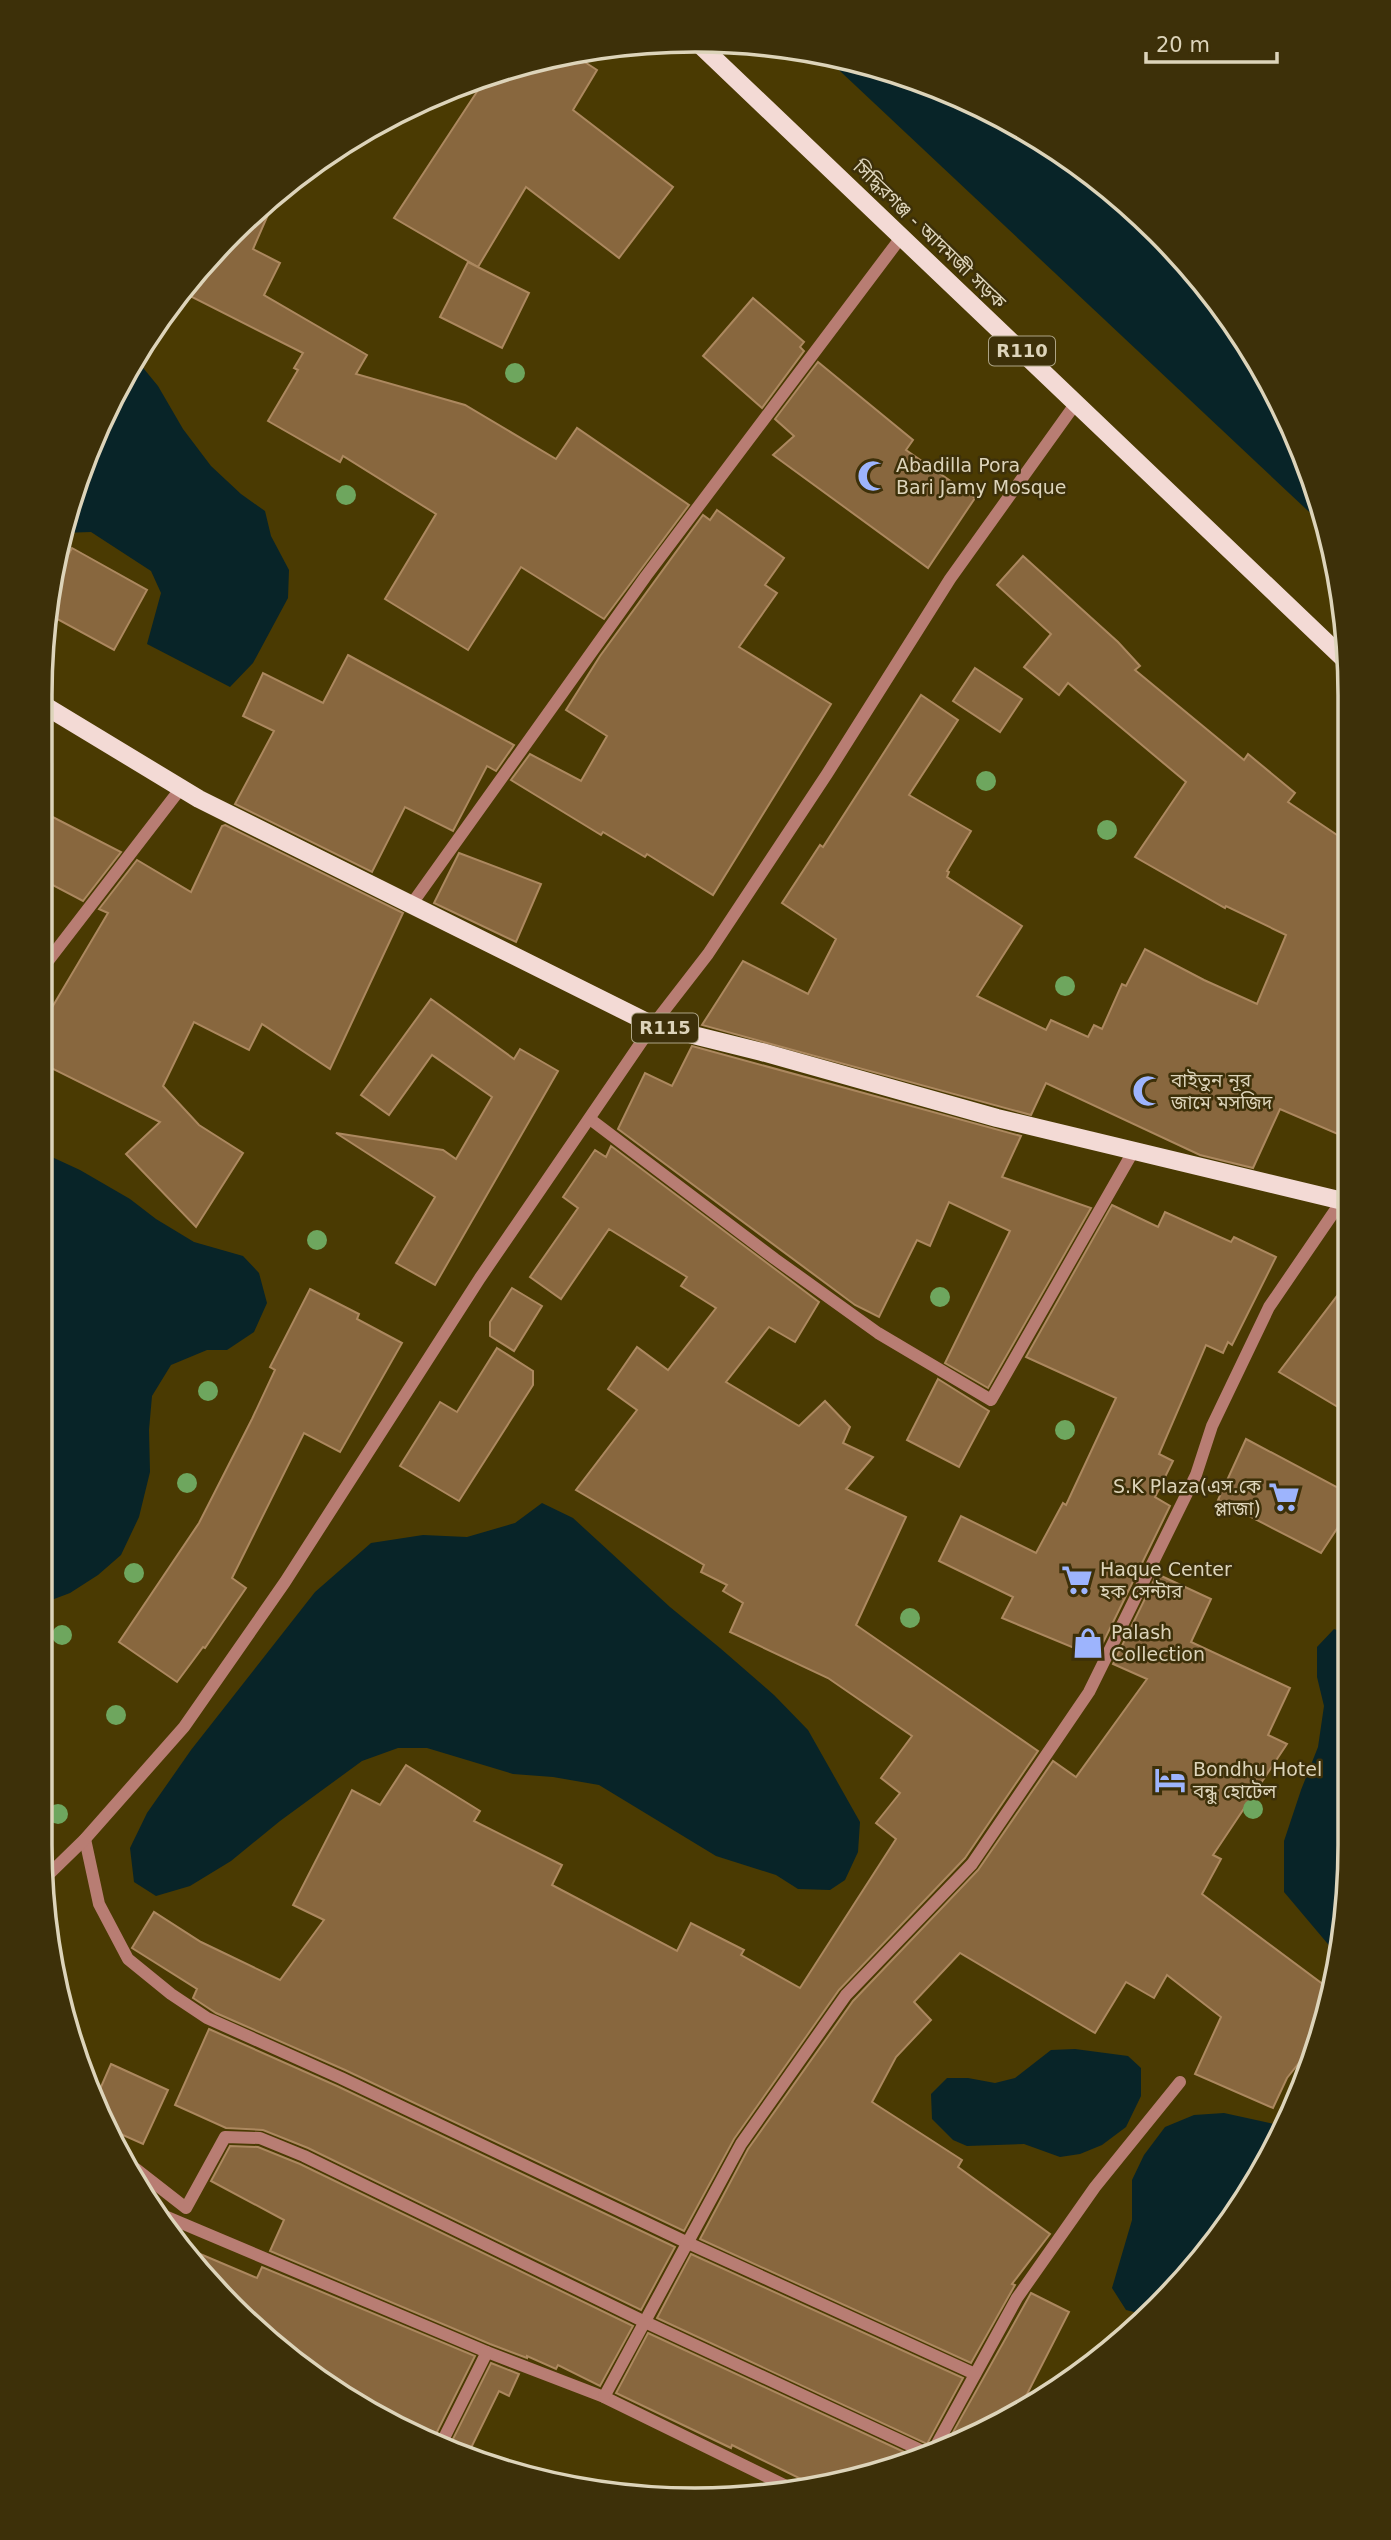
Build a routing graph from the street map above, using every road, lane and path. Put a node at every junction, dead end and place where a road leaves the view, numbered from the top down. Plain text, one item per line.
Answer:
1 (708, 53) edge
2 (902, 236) junction
3 (1076, 403) junction
4 (1337, 652) edge
5 (52, 710) edge
6 (181, 788) junction
7 (411, 905) junction
8 (52, 956) edge
9 (653, 1025) junction
10 (590, 1119) junction
11 (1135, 1150) junction
12 (1338, 1196) edge
13 (1338, 1208) edge
14 (85, 1839) junction
15 (53, 1870) edge
16 (1180, 2082) dead end
17 (145, 2176) edge
18 (173, 2220) edge
19 (688, 2243) junction
20 (645, 2322) junction
21 (487, 2352) junction
22 (975, 2374) junction
23 (604, 2397) junction
24 (445, 2437) edge
25 (938, 2440) edge
26 (918, 2447) edge
27 (779, 2482) edge

1 - 2 main road, সিদ্ধিরগঞ্জ - আদমজী সড়ক / R110
2 - 3 main road, সিদ্ধিরগঞ্জ - আদমজী সড়ক / R110
2 - 7 street
3 - 4 main road, সিদ্ধিরগঞ্জ - আদমজী সড়ক / R110
3 - 9 street
5 - 6 main road, R115
6 - 7 main road, R115
6 - 8 street
7 - 9 main road, R115
9 - 10 street
9 - 11 main road, R115
10 - 11 street
10 - 14 street
11 - 12 main road, R115
13 - 19 street
14 - 15 street
14 - 19 street
16 - 22 street
17 - 20 street
18 - 21 street
19 - 20 street
19 - 22 street
20 - 23 street
20 - 26 street
21 - 23 street
21 - 24 street
22 - 25 street
23 - 27 street

